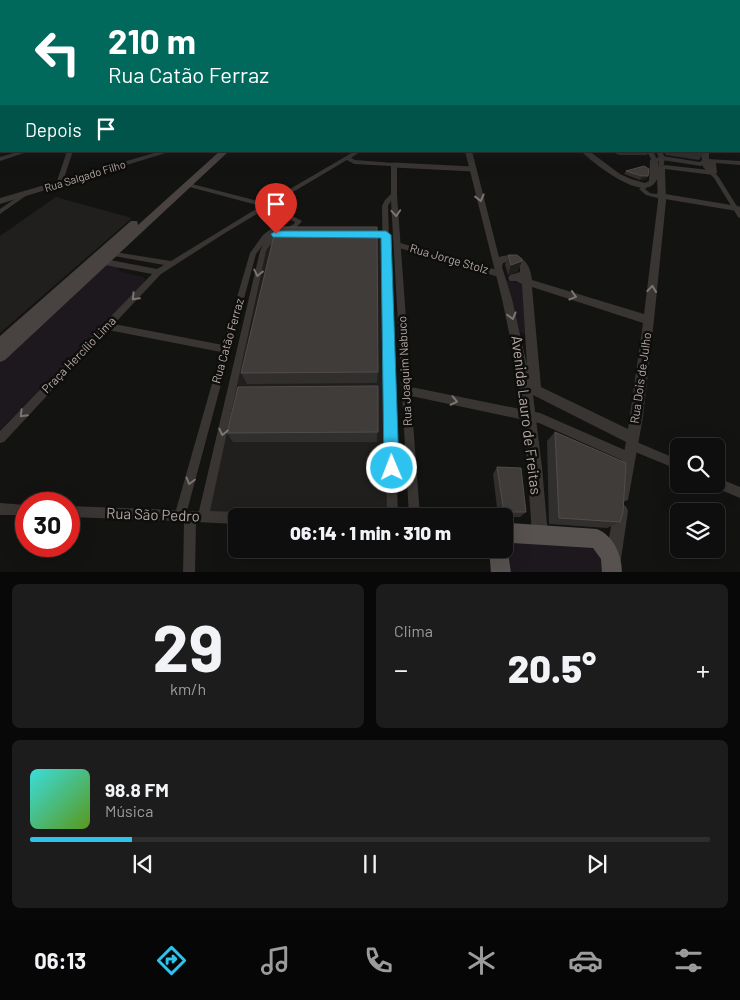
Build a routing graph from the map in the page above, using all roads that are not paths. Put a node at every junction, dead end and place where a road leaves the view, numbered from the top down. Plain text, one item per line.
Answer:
1 (24, 152) edge
2 (71, 152) edge
3 (166, 152) edge
4 (215, 152) edge
5 (224, 152) edge
6 (345, 152) edge
7 (356, 152) edge
8 (468, 152) edge
9 (585, 152) edge
10 (658, 156) edge
11 (705, 157) edge
12 (347, 158) junction
13 (0, 159) edge
14 (718, 160) junction
15 (740, 163) edge
16 (394, 165) junction
17 (663, 167) junction
18 (473, 169) junction
19 (713, 173) junction
20 (59, 184) junction
21 (188, 184) junction
22 (644, 185) junction
23 (25, 194) junction
24 (662, 194) junction
25 (394, 195) junction
26 (0, 201) edge
27 (266, 205) junction
28 (738, 208) edge
29 (0, 212) edge
30 (740, 216) edge
31 (290, 217) junction
32 (276, 234) junction
33 (296, 234) edge
34 (398, 245) junction
35 (107, 256) junction
36 (170, 263) junction
37 (498, 269) junction
38 (158, 272) junction
39 (526, 277) junction
40 (649, 320) junction
41 (107, 326) junction
42 (0, 344) edge
43 (226, 349) junction
44 (0, 356) edge
45 (407, 391) junction
46 (532, 393) junction
47 (529, 416) junction
48 (0, 438) edge
49 (633, 441) junction
50 (630, 458) junction
51 (670, 461) edge
52 (725, 486) edge
53 (740, 493) edge
54 (392, 508) edge
55 (414, 508) edge
56 (0, 509) edge
57 (15, 510) edge
58 (80, 512) edge
59 (185, 517) junction
60 (203, 517) junction
61 (228, 518) edge
62 (540, 535) junction
63 (513, 537) edge
64 (502, 558) edge
65 (612, 567) edge
66 (188, 572) edge
67 (501, 572) edge

1 - 13 street
2 - 20 street
3 - 20 street, Rua Salgado Filho
4 - 35 main road
5 - 21 main road
6 - 12 street
7 - 12 street, Praça Hercílio Lima
8 - 18 street, Avenida Lauro de Freitas
9 - 22 street
10 - 11 street
10 - 17 street
10 - 22 street
11 - 14 street
11 - 19 street
12 - 16 street
12 - 27 street, Praça Hercílio Lima
14 - 15 street
14 - 19 street
16 - 18 street
16 - 25 street, Rua Joaquim Nabuco
17 - 19 street
17 - 24 street, Rua Dois de Julho
18 -> 37 street, Avenida Lauro de Freitas
19 - 28 street
20 - 23 street, Rua Salgado Filho
21 - 27 street
21 - 35 main road
22 - 24 street
23 - 26 street, Rua Salgado Filho
23 - 29 street
24 - 28 street
40 -> 24 street, Rua Dois de Julho
25 -> 34 street, Rua Joaquim Nabuco
25 - 54 street, Rua Joaquim Nabuco
27 - 31 street
27 - 36 street, Praça Hercílio Lima
28 - 30 street
31 - 32 street, Rua Catão Ferraz
31 - 43 street, Rua Catão Ferraz
32 - 33 street
32 -> 60 street, Rua Catão Ferraz
34 - 37 street, Rua Jorge Stolz
34 - 45 street, Rua Joaquim Nabuco
35 - 36 street
35 - 38 street
35 - 42 main road
35 - 44 main road
36 - 38 street, Praça Hercílio Lima
37 - 39 street
37 - 39 street
37 -> 46 street, Avenida Lauro de Freitas
38 -> 41 street, Praça Hercílio Lima
39 -> 40 street
39 - 46 street, Avenida Lauro de Freitas
40 - 49 street, Rua Dois de Julho
41 - 43 street
41 -> 48 street, Praça Hercílio Lima
43 -> 59 street, Rua Catão Ferraz
45 -> 47 street
45 - 55 street, Rua Joaquim Nabuco
46 - 47 street, Avenida Lauro de Freitas
46 - 49 street
47 - 50 street
47 - 62 street, Avenida Lauro de Freitas
49 - 50 street, Rua Dois de Julho
49 - 51 street
50 - 65 street, Rua Dois de Julho
52 - 53 street
56 - 57 street
58 - 59 street, Rua São Pedro
59 - 60 street, Rua São Pedro
59 - 66 street, Rua Catão Ferraz
60 - 61 street, Rua São Pedro
62 - 63 main road
62 - 65 main road
64 - 67 main road

